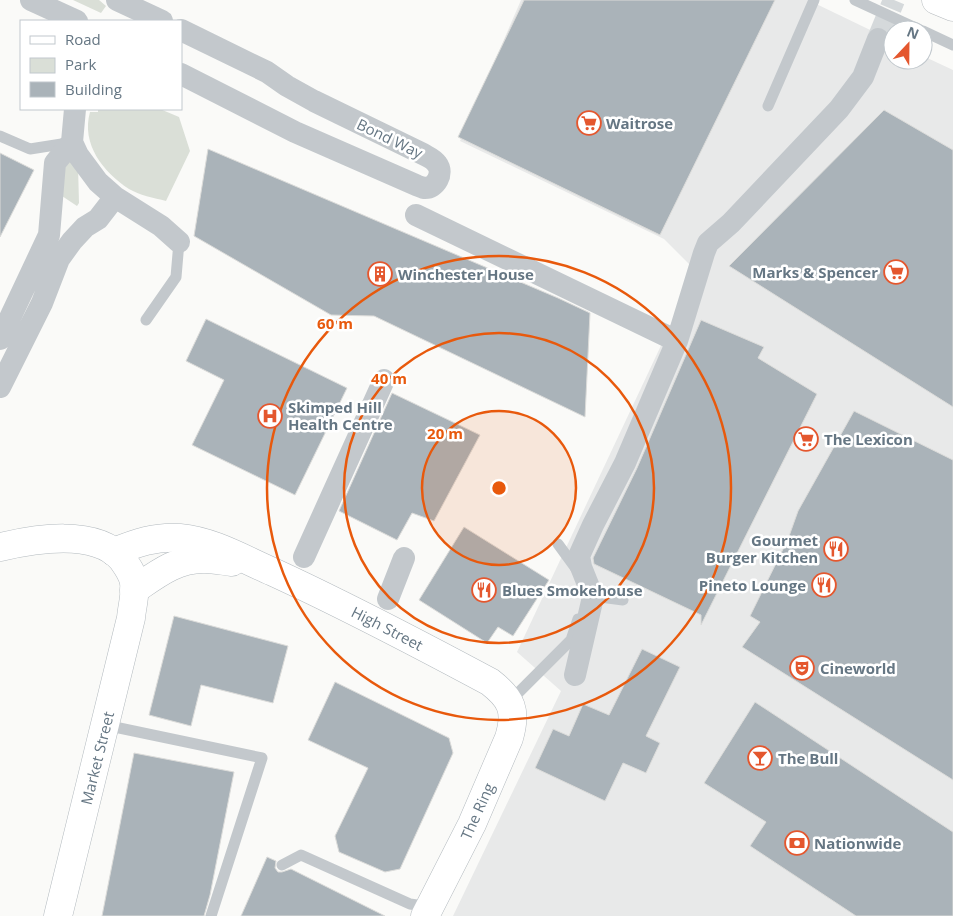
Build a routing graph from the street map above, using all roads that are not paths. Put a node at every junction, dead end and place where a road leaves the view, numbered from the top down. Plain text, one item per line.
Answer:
1 (32, 0) edge
2 (117, 0) edge
3 (814, 0) edge
4 (855, 0) edge
5 (936, 0) edge
6 (953, 7) edge
7 (71, 20) edge
8 (160, 20) edge
9 (898, 20) edge
10 (182, 30) edge
11 (933, 36) edge
12 (878, 39) tunnel mouth
13 (953, 45) edge
14 (182, 75) edge
15 (314, 101) junction
16 (768, 106) dead end
17 (74, 110) edge
18 (272, 121) junction
19 (0, 136) edge
20 (72, 142) junction
21 (115, 197) junction
22 (416, 215) dead end
23 (179, 242) joint
24 (146, 320) dead end
25 (0, 339) edge
26 (677, 341) junction
27 (384, 380) dead end
28 (0, 387) edge
29 (558, 544) dead end
30 (0, 548) edge
31 (114, 552) junction
32 (304, 557) dead end
33 (404, 558) dead end
34 (258, 565) junction
35 (134, 595) junction
36 (589, 598) junction
37 (388, 599) dead end
38 (623, 600) dead end
39 (575, 675) dead end
40 (510, 701) junction
41 (105, 725) junction
42 (282, 864) dead end
43 (428, 912) edge
44 (58, 916) edge
45 (212, 916) edge

1 - 7 street
2 - 8 street
3 - 16 lane
4 - 9 lane
5 - 6 street
10 - 15 street, Bond Way
11 - 13 lane
12 - 26 street
14 - 18 street, Bond Way
15 - 18 street
15 - 18 street, Bond Way
17 - 20 street
19 - 20 lane
20 - 21 street
20 - 25 street
21 - 23 street
21 - 28 street
22 - 26 street
23 - 24 lane
26 - 36 street
27 - 32 street
29 - 36 lane
30 - 31 street
31 - 34 street, High Street
31 - 35 street
33 - 37 street
34 - 35 street, High Street
34 - 40 street, High Street
35 - 41 street, Market Street
36 - 38 lane
36 - 39 street
36 - 40 lane
40 - 43 street, The Ring
41 - 44 street, Market Street
41 - 45 lane
42 - 43 lane

